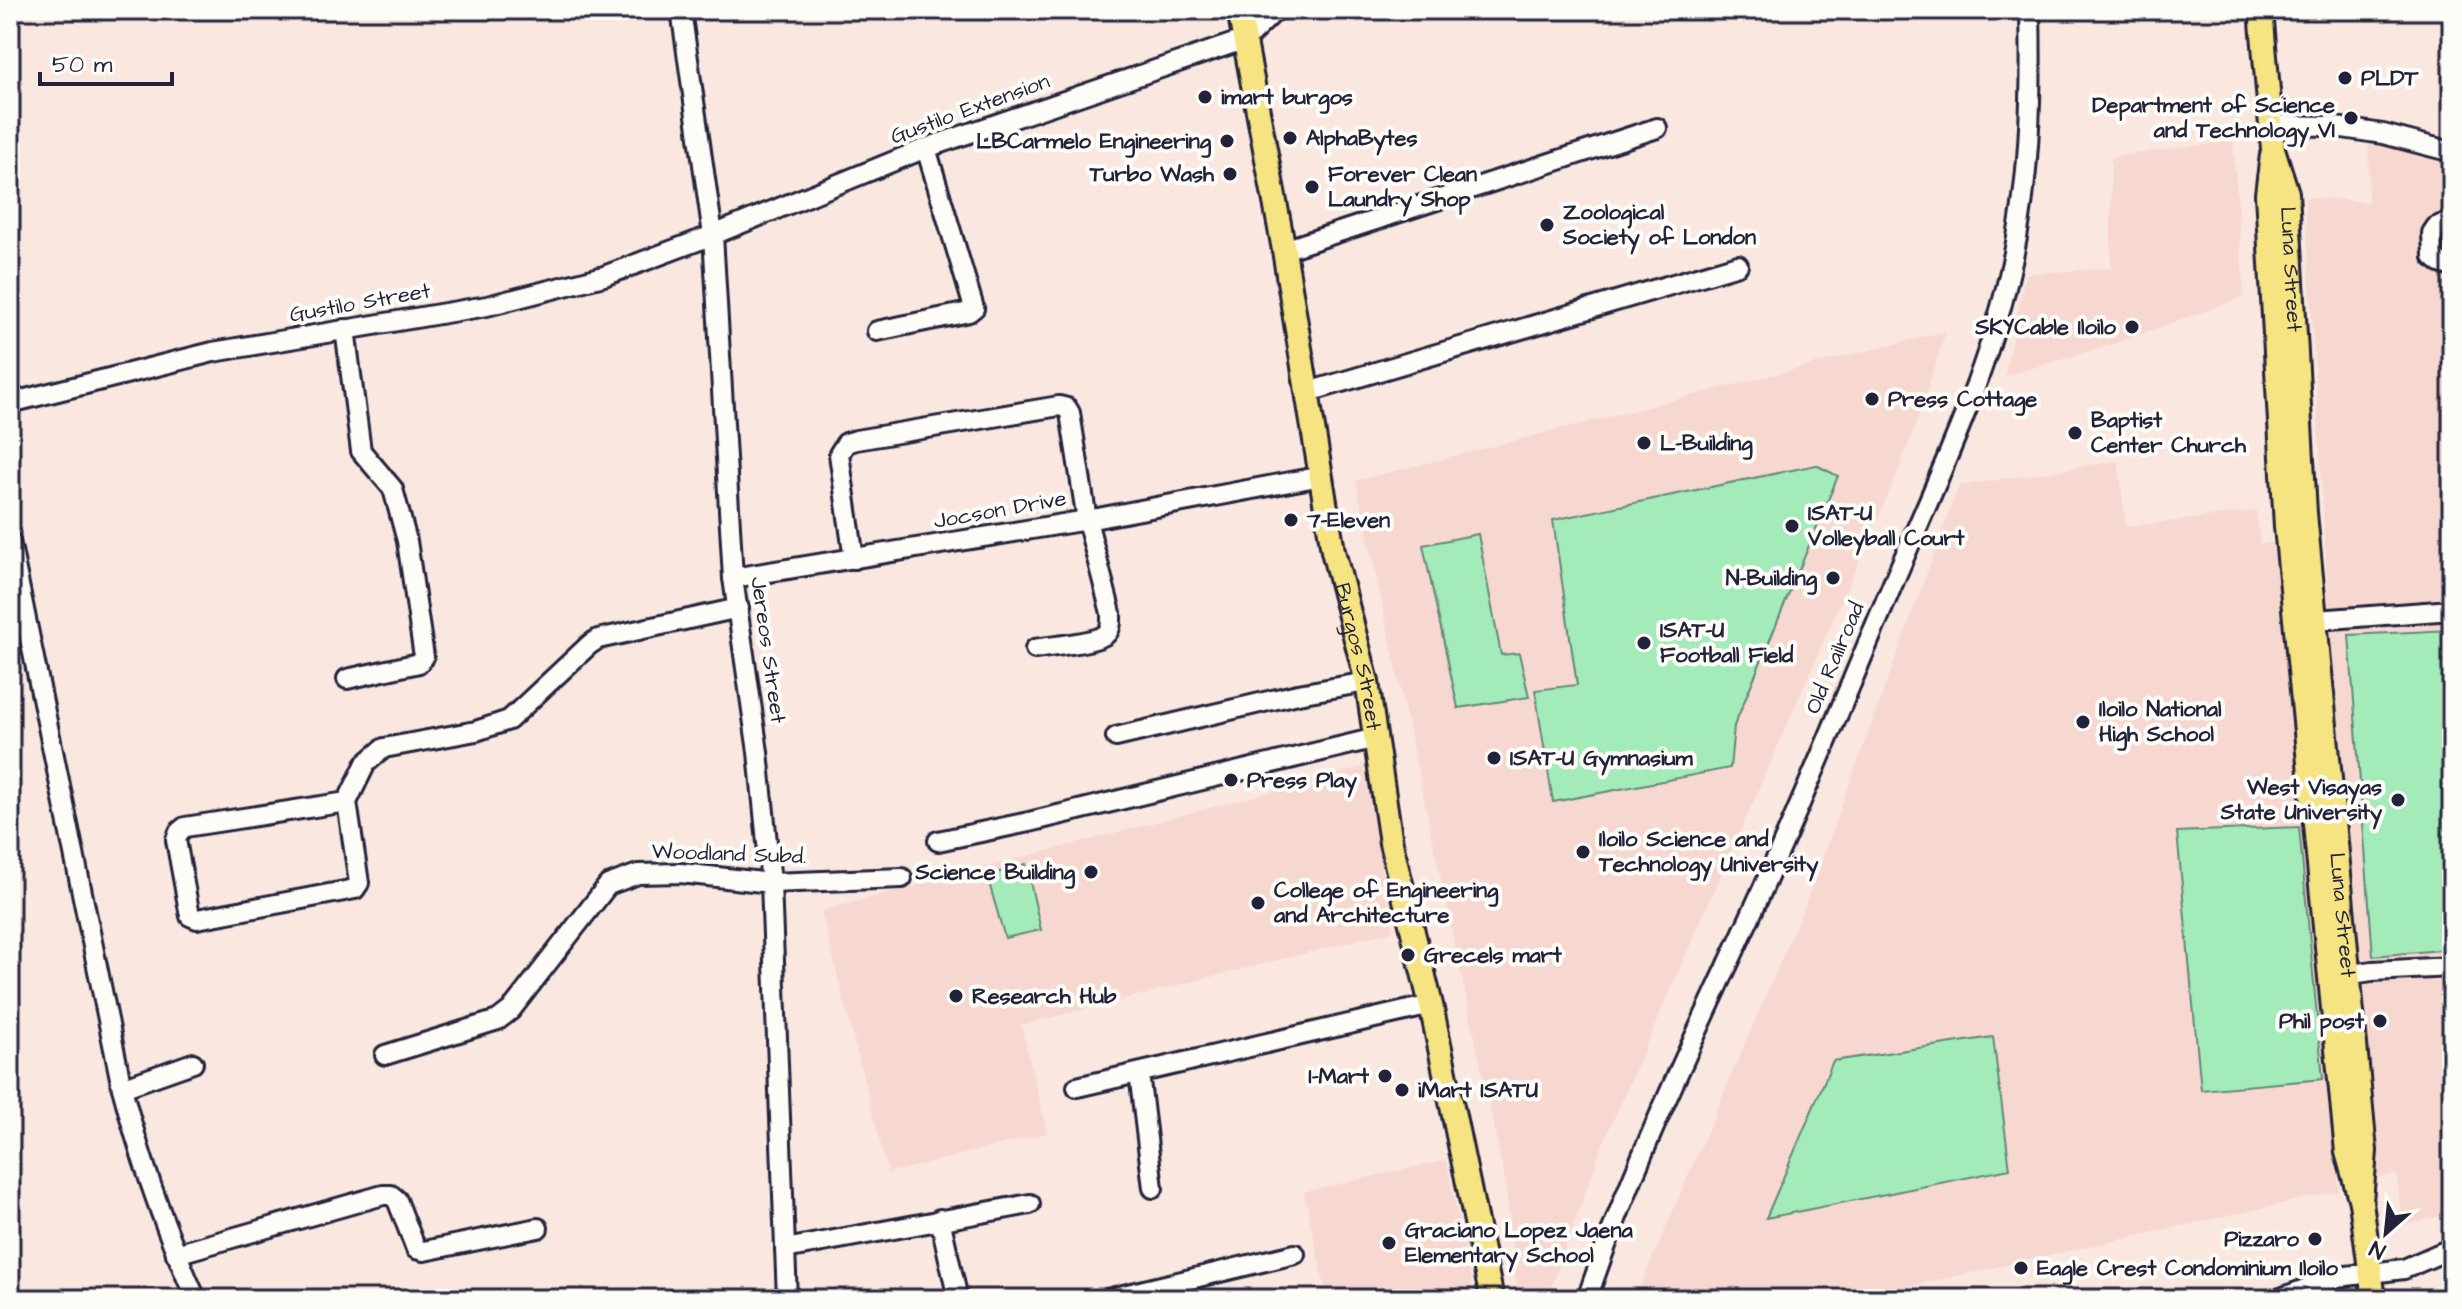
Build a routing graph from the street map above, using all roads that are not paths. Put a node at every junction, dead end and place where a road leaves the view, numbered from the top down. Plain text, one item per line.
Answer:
1 (681, 10) edge
2 (1239, 10) edge
3 (1276, 10) edge
4 (2030, 10) edge
5 (2261, 10) edge
6 (1246, 39) junction
7 (2270, 125) junction
8 (1657, 128) dead end
9 (926, 148) junction
10 (2452, 152) edge
11 (2452, 226) edge
12 (713, 235) junction
13 (1284, 250) junction
14 (1738, 265) dead end
15 (2452, 267) edge
16 (345, 329) junction
17 (877, 331) dead end
18 (1308, 392) junction
19 (10, 403) edge
20 (1322, 476) junction
21 (1087, 520) junction
22 (10, 541) edge
23 (854, 559) junction
24 (733, 578) junction
25 (739, 608) junction
26 (2452, 610) edge
27 (2305, 620) junction
28 (1035, 649) dead end
29 (347, 679) dead end
30 (1367, 682) junction
31 (1116, 737) dead end
32 (1376, 738) junction
33 (347, 802) junction
34 (938, 841) dead end
35 (902, 878) dead end
36 (771, 883) junction
37 (2452, 967) edge
38 (2340, 976) junction
39 (1431, 1005) junction
40 (385, 1055) dead end
41 (193, 1063) dead end
42 (1139, 1073) junction
43 (1077, 1087) dead end
44 (122, 1088) junction
45 (1153, 1188) dead end
46 (1030, 1204) dead end
47 (940, 1219) junction
48 (538, 1228) dead end
49 (2452, 1248) edge
50 (785, 1249) junction
51 (176, 1254) junction
52 (1295, 1254) dead end
53 (2372, 1273) junction
54 (196, 1299) edge
55 (786, 1299) edge
56 (958, 1299) edge
57 (1107, 1299) edge
58 (1492, 1299) edge
59 (1587, 1299) edge
60 (2278, 1299) edge
61 (2374, 1299) edge

1 - 12 street, Jereos Street
2 - 6 main road, Burgos Street
3 - 6 street
4 - 59 street, Old Railroad
5 - 7 main road, Luna Street
6 - 9 street, Gustilo Extension
6 - 13 main road, Burgos Street
7 - 10 street
7 - 27 main road, Luna Street
8 - 13 street
9 - 12 street, Gustilo Extension
9 - 17 street
11 - 15 street
12 - 16 street, Gustilo Street
12 - 24 street, Jereos Street
13 - 18 main road, Burgos Street
14 - 18 street
16 - 19 street, Gustilo Street
16 - 29 street
18 - 20 main road, Burgos Street
20 - 21 street
20 - 30 main road, Burgos Street
21 - 23 street, Jocson Drive
21 - 23 street
21 - 28 street, Jocson Drive
22 - 44 street
23 - 24 street, Jocson Drive
24 - 25 street, Jereos Street
25 - 33 street
25 - 36 street, Jereos Street
26 - 27 street
27 - 38 main road, Luna Street
30 - 31 street
30 - 32 main road, Burgos Street
32 - 34 street
32 - 39 main road, Burgos Street
33 - 33 street
35 - 36 street, Woodland Subd.
36 - 40 street, Woodland Subd.
36 - 50 street, Jereos Street
37 - 38 street
38 - 53 main road, Luna Street
39 - 42 street
39 - 58 main road, Burgos Street
41 - 44 street
42 - 43 street
42 - 45 street
44 - 51 street
46 - 47 street
47 - 50 street
47 - 56 street
48 - 51 street
49 - 53 street
50 - 55 street, Jereos Street
51 - 54 street
52 - 57 street
53 - 60 street
53 - 61 main road, Luna Street

